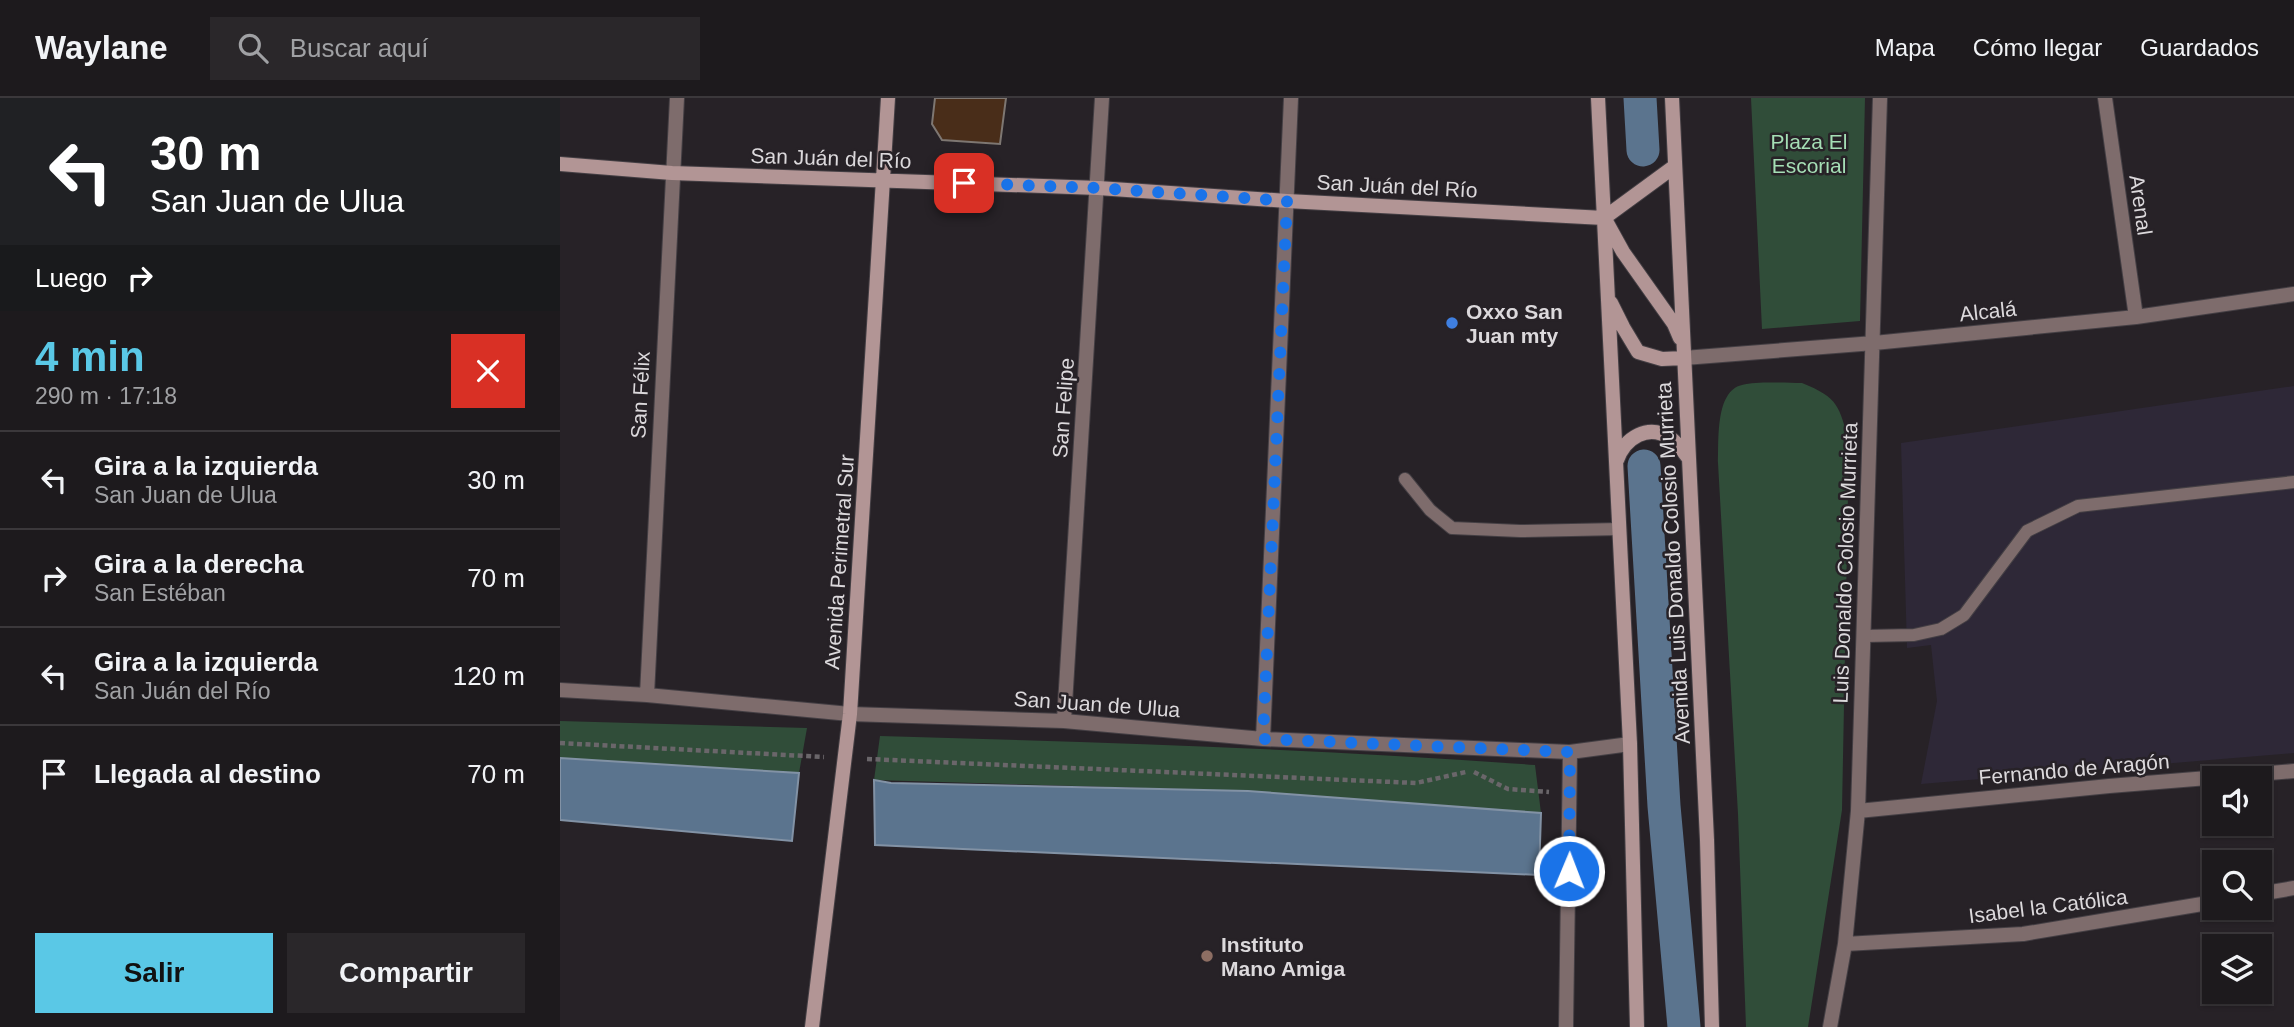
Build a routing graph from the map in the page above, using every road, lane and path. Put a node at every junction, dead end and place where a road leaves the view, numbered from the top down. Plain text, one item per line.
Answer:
1 (677, 98) edge
2 (888, 98) edge
3 (1102, 98) edge
4 (1291, 98) edge
5 (1598, 98) edge
6 (1672, 98) edge
7 (1880, 98) edge
8 (2105, 98) edge
9 (560, 164) edge
10 (1675, 166) junction
11 (672, 173) junction
12 (883, 181) junction
13 (1098, 188) junction
14 (1287, 201) junction
15 (1604, 218) junction
16 (2294, 294) edge
17 (1608, 296) junction
18 (2136, 317) junction
19 (1874, 343) junction
20 (1684, 352) junction
21 (1689, 459) junction
22 (1616, 462) junction
23 (1405, 479) dead end
24 (2294, 482) edge
25 (1619, 529) junction
26 (1864, 636) junction
27 (560, 690) edge
28 (647, 695) junction
29 (850, 714) junction
30 (1064, 721) junction
31 (1263, 739) junction
32 (560, 743) edge
33 (1630, 744) junction
34 (1570, 752) junction
35 (845, 758) junction
36 (2294, 771) edge
37 (1571, 793) junction
38 (1858, 811) junction
39 (2294, 888) edge
40 (2272, 892) edge
41 (2202, 904) edge
42 (1844, 944) junction
43 (812, 1027) edge
44 (1566, 1027) edge
45 (1637, 1027) edge
46 (1713, 1027) edge
47 (1830, 1027) edge

1 - 11 street, San Félix
2 - 12 main road, Avenida Perimetral Sur
3 - 13 street, San Felipe
4 - 14 street
5 - 15 main road
6 - 10 main road, Avenida Luis Donaldo Colosio Murrieta
7 - 19 street, Luis Donaldo Colosio Murrieta
8 - 18 street, Arenal
9 - 11 main road, San Juán del Río
10 - 15 main road
10 - 20 main road, Avenida Luis Donaldo Colosio Murrieta
11 - 12 main road, San Juán del Río
11 - 28 street, San Félix
12 - 13 main road, San Juán del Río
12 - 29 main road, Avenida Perimetral Sur
13 - 14 main road, San Juán del Río
13 - 30 street, San Felipe
14 - 15 main road, San Juán del Río
14 - 31 street
15 - 17 main road
15 - 20 main road
16 - 18 street, Alcalá
17 - 20 main road
17 - 22 main road
18 - 19 street, Alcalá
19 - 20 street, Alcalá
19 - 26 street, Luis Donaldo Colosio Murrieta
20 - 21 main road, Avenida Luis Donaldo Colosio Murrieta
21 - 22 main road
21 - 46 main road, Avenida Luis Donaldo Colosio Murrieta
22 - 25 main road
23 - 25 lane
24 - 26 lane
25 - 33 main road
26 - 38 street, Luis Donaldo Colosio Murrieta
27 - 28 street, San Juan de Ulua
28 - 29 street, San Juan de Ulua
29 - 30 street, San Juan de Ulua
29 - 35 main road, Avenida Perimetral Sur
30 - 31 street, San Juan de Ulua
31 - 34 street, San Juan de Ulua
32 - 35 path
33 - 34 street, San Juan de Ulua
33 - 45 main road
34 - 37 street
35 - 37 path
35 - 43 main road, Avenida Perimetral Sur
36 - 38 street, Fernando de Aragón
37 - 44 street
38 - 42 street, Luis Donaldo Colosio Murrieta
39 - 40 street
41 - 42 street, Isabel la Católica
42 - 47 street, Luis Donaldo Colosio Murrieta

